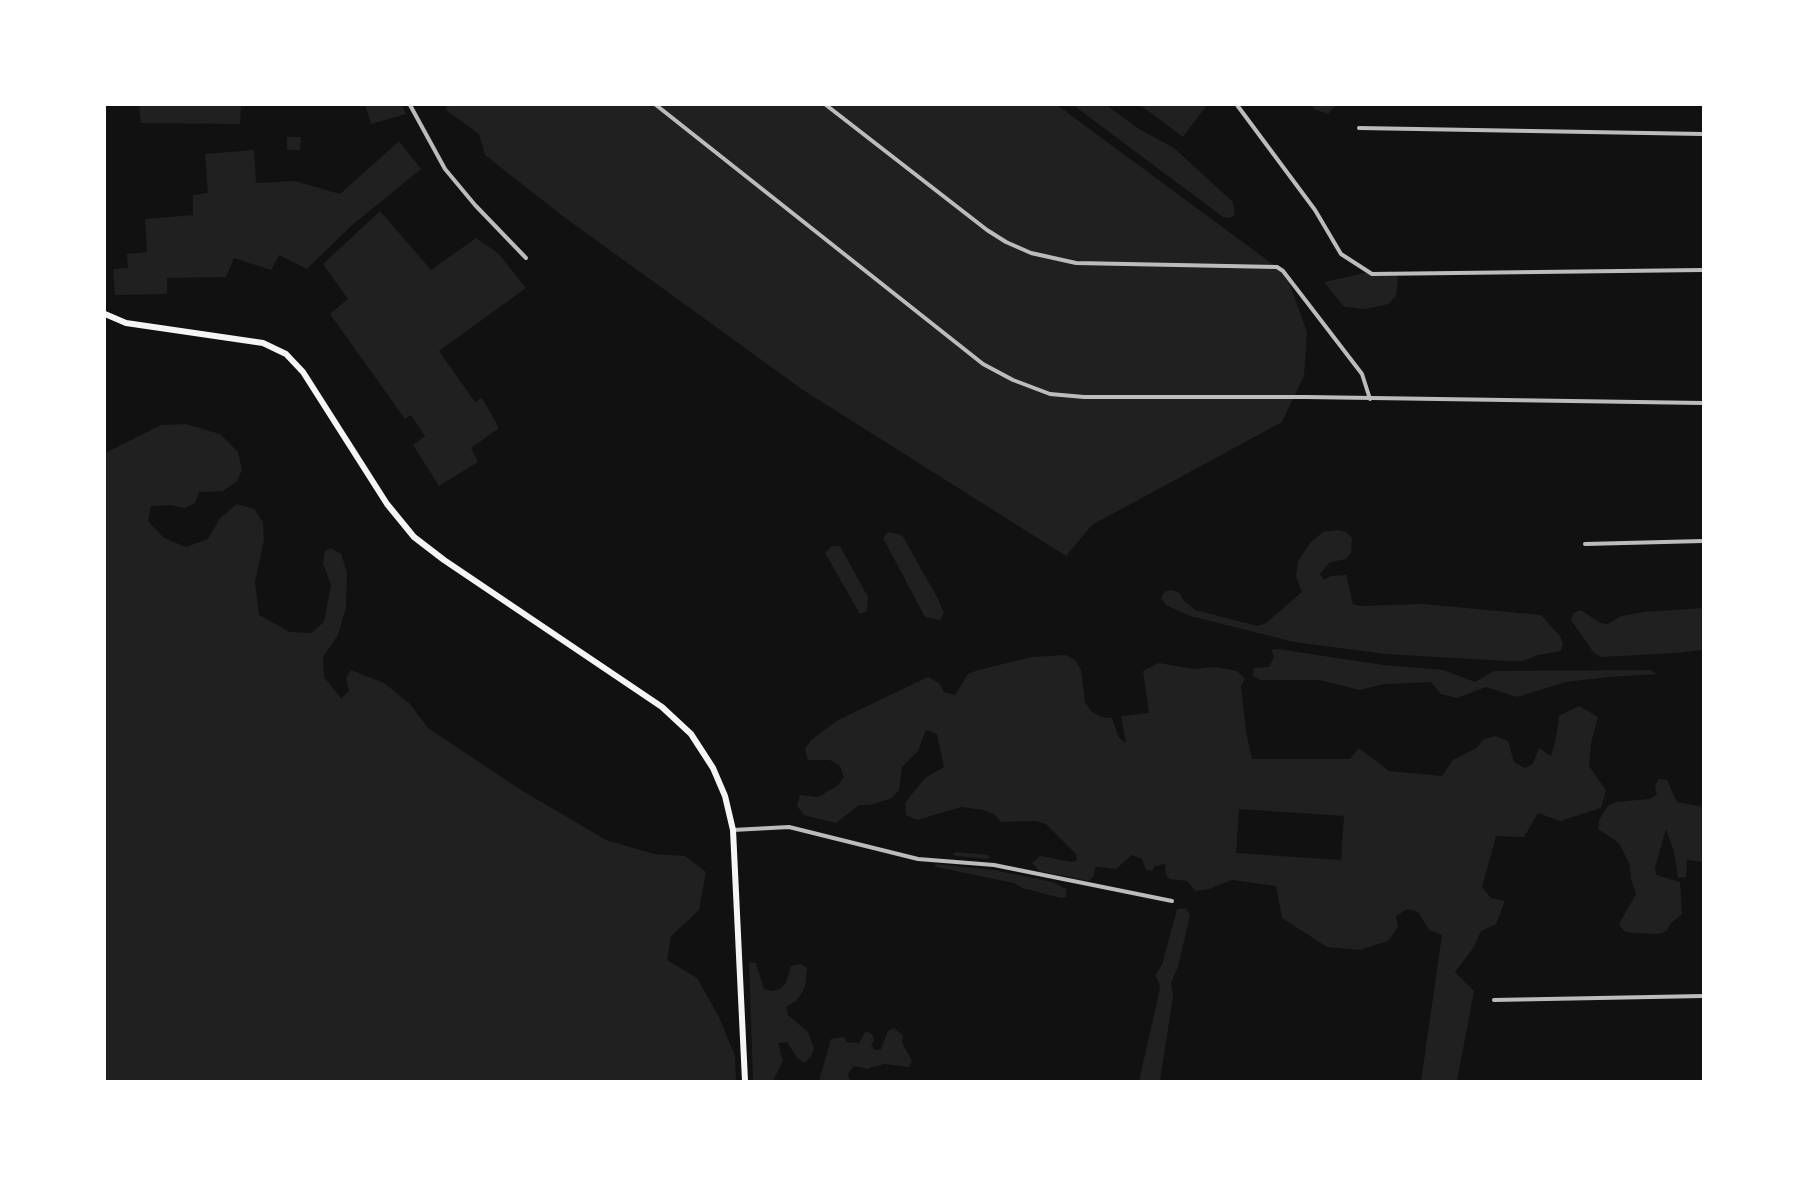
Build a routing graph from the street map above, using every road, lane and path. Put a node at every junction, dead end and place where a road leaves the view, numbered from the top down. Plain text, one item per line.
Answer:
1 (410, 105) edge
2 (656, 105) edge
3 (826, 105) edge
4 (1237, 105) edge
5 (1359, 128) dead end
6 (1703, 134) edge
7 (526, 258) dead end
8 (1703, 270) edge
9 (105, 314) edge
10 (1370, 398) junction
11 (1703, 403) edge
12 (1703, 541) edge
13 (1585, 544) dead end
14 (733, 830) junction
15 (1172, 901) dead end
16 (1703, 996) edge
17 (1494, 1000) dead end
18 (744, 1081) edge

1 - 7 street
2 - 10 street
3 - 10 street
4 - 8 street
5 - 6 street
9 - 14 main road
10 - 11 street
12 - 13 street
14 - 15 street
14 - 18 main road
16 - 17 street

